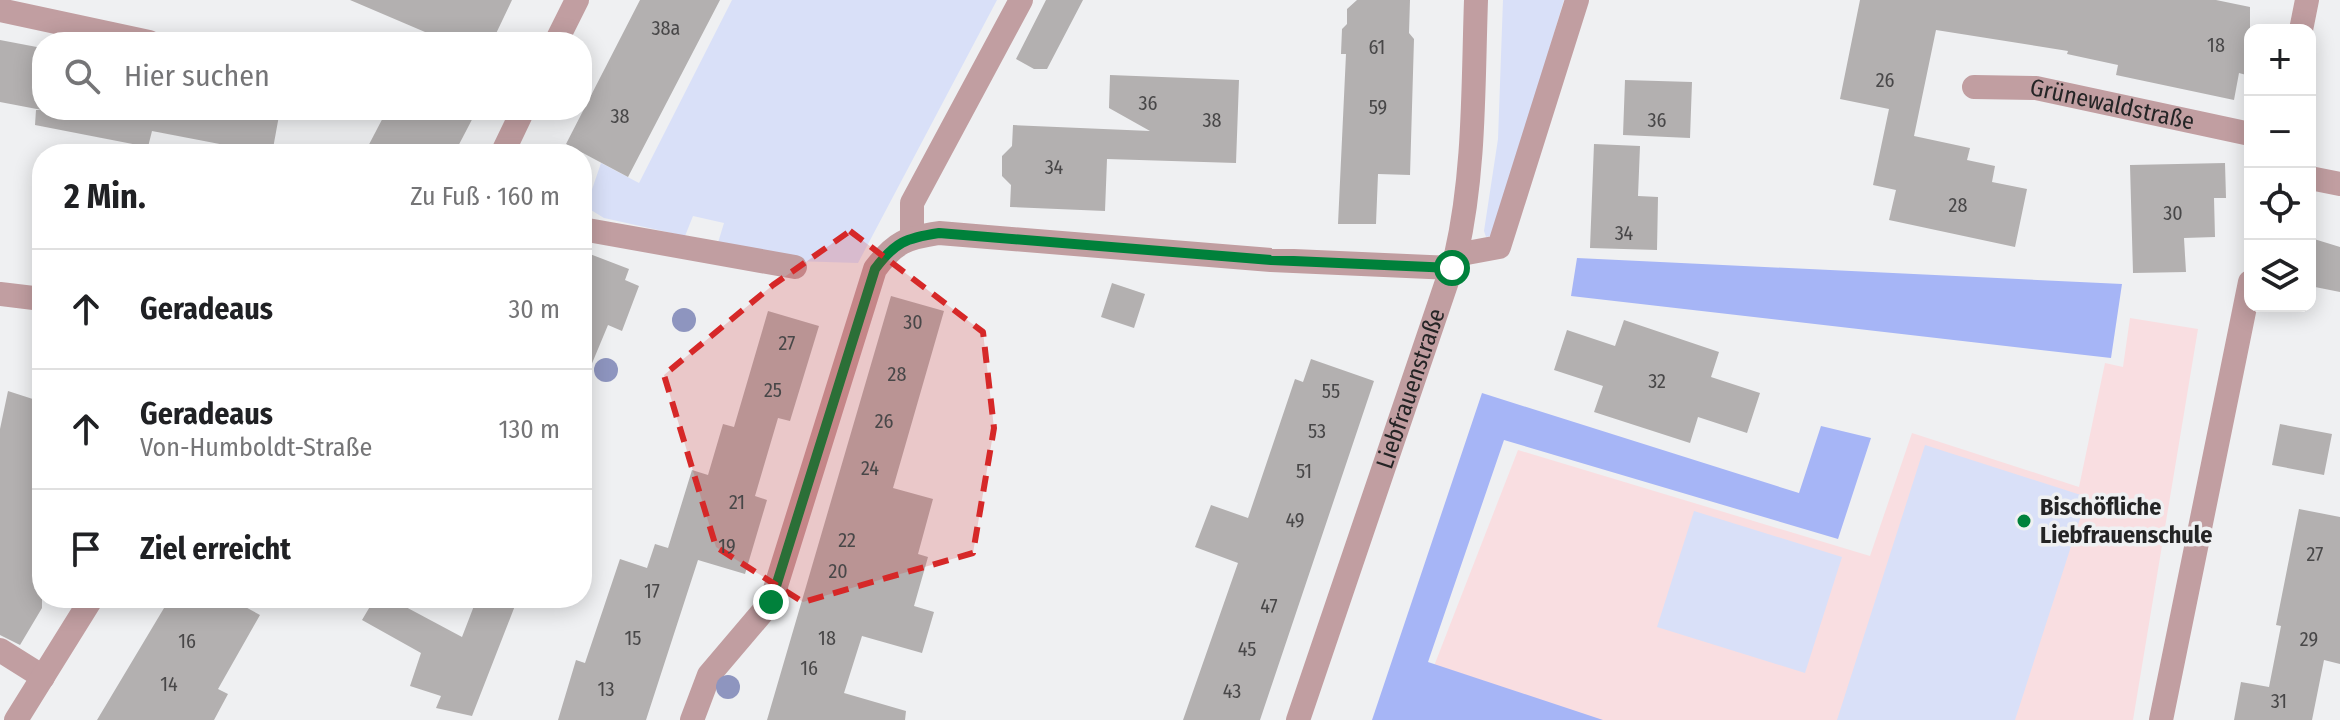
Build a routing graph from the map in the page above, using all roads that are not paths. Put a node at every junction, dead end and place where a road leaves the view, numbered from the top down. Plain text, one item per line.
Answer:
1 (577, 0) edge
2 (1021, 0) edge
3 (1476, 0) edge
4 (1577, 0) edge
5 (2307, 0) edge
6 (0, 10) edge
7 (2302, 24) edge
8 (102, 32) edge
9 (561, 32) edge
10 (1974, 87) dead end
11 (518, 120) edge
12 (2244, 133) edge
13 (507, 144) edge
14 (2316, 179) edge
15 (2340, 184) edge
16 (592, 231) edge
17 (912, 237) junction
18 (1454, 262) junction
19 (795, 267) dead end
20 (0, 294) edge
21 (32, 298) edge
22 (2244, 312) edge
23 (86, 608) edge
24 (0, 650) edge
25 (43, 677) junction
26 (16, 720) edge
27 (692, 720) edge
28 (1298, 720) edge
29 (2161, 720) edge

1 - 9 street
2 - 17 street
3 - 18 street, Liebfrauenstraße
4 - 18 street
5 - 7 street
6 - 8 street
10 - 12 street, Grünewaldstraße
11 - 13 street
14 - 15 street
16 - 19 street
17 - 18 street
17 - 27 street
18 - 28 street, Liebfrauenstraße
20 - 21 street
22 - 29 street
23 - 25 street
24 - 25 street
25 - 26 street

